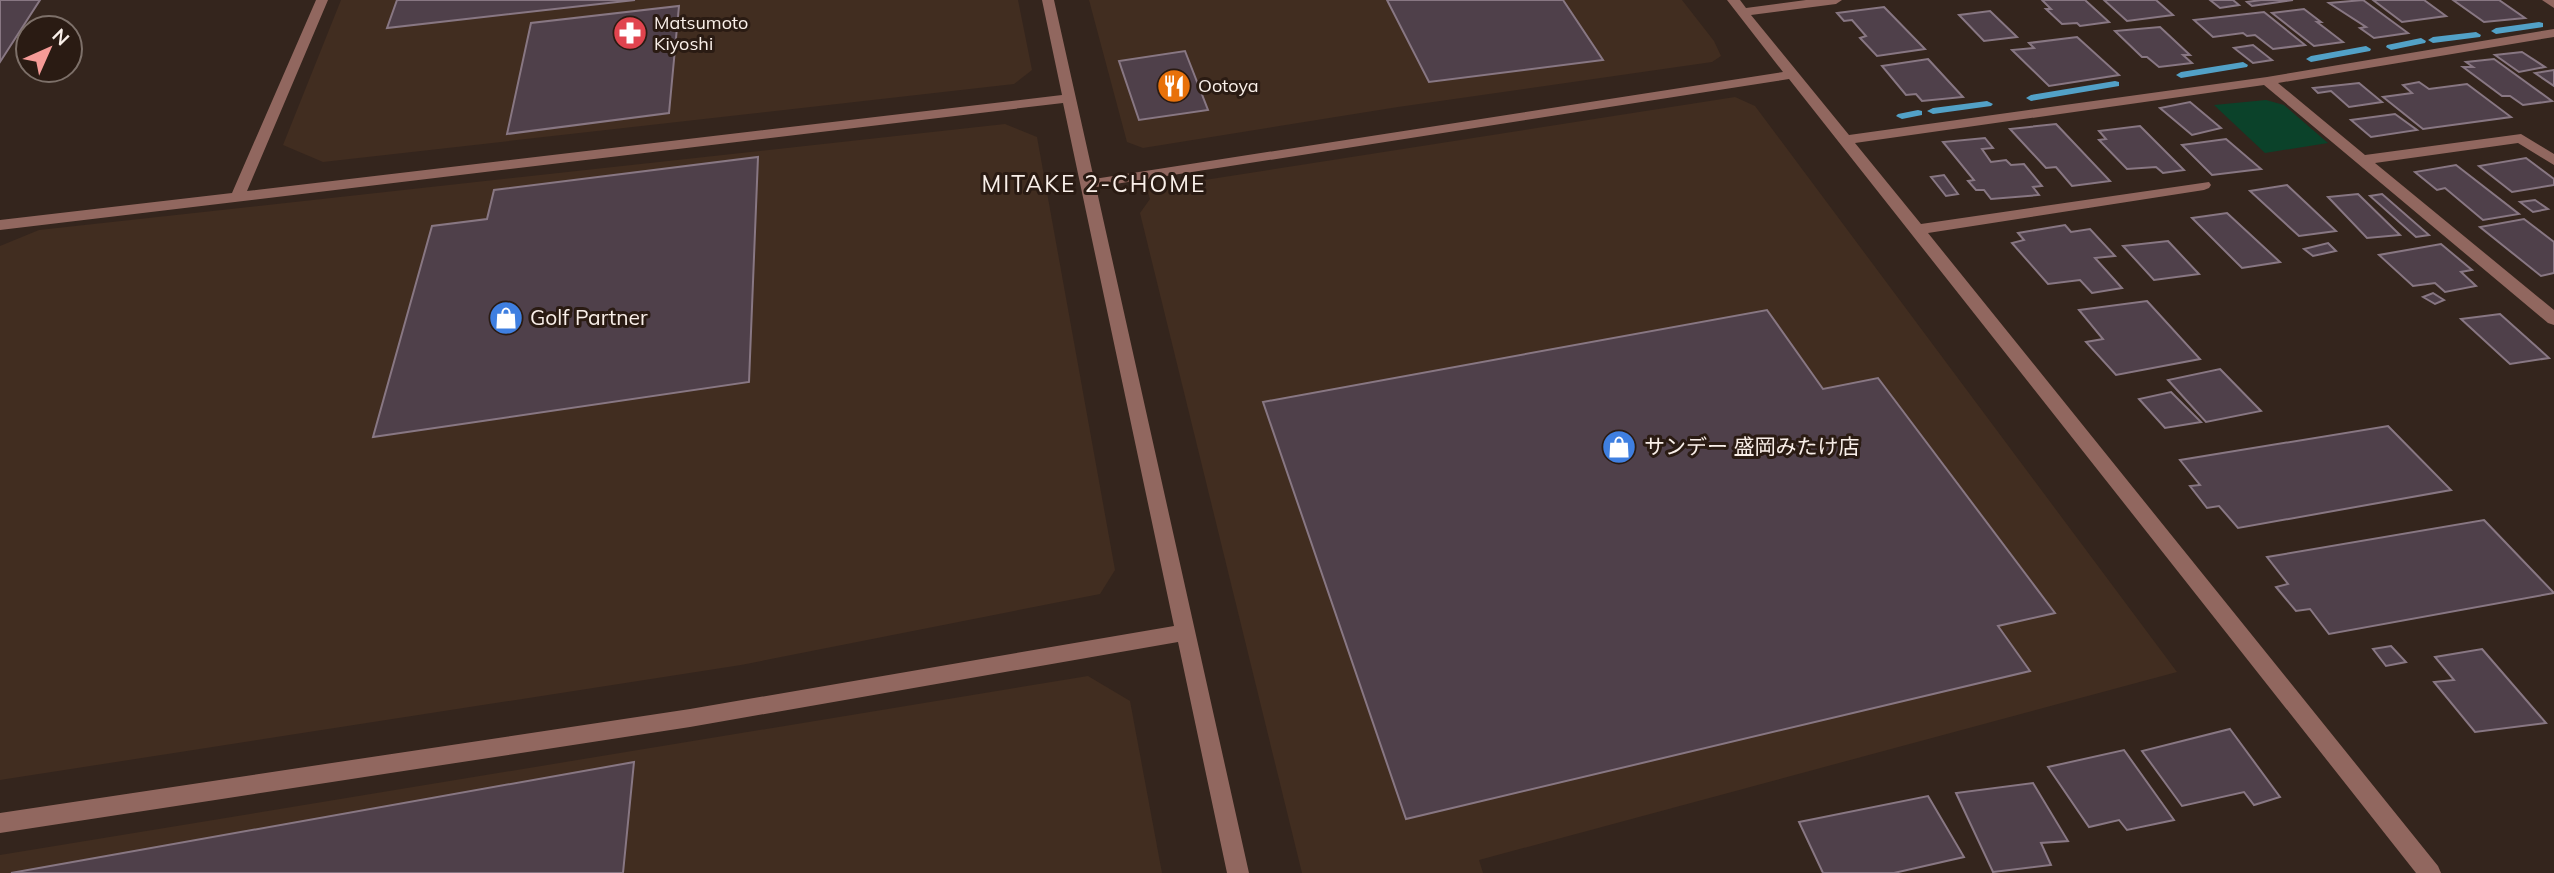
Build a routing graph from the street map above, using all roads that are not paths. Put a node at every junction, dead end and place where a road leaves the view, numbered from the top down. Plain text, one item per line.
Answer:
1 (322, 0) edge
2 (1048, 0) edge
3 (1836, 0) edge
4 (2548, 0) edge
5 (2554, 4) edge
6 (1737, 6) edge
7 (2554, 33) edge
8 (1790, 75) junction
9 (2267, 81) junction
10 (1069, 98) junction
11 (1843, 140) junction
12 (2362, 160) junction
13 (2554, 162) edge
14 (1089, 184) junction
15 (2204, 185) dead end
16 (238, 195) junction
17 (0, 225) edge
18 (1915, 230) junction
19 (2554, 319) edge
20 (1186, 632) junction
21 (0, 823) edge
22 (1238, 873) edge
23 (2430, 873) edge

1 - 16 street
2 - 10 street
3 - 6 street
4 - 5 street
6 - 8 street
7 - 9 street
8 - 11 street
8 - 14 street
9 - 11 street
9 - 12 street
10 - 14 street
10 - 16 street
11 - 18 street
12 - 13 street
12 - 19 street
14 - 20 street
15 - 18 street
16 - 17 street
18 - 23 street
20 - 21 street
20 - 22 street

